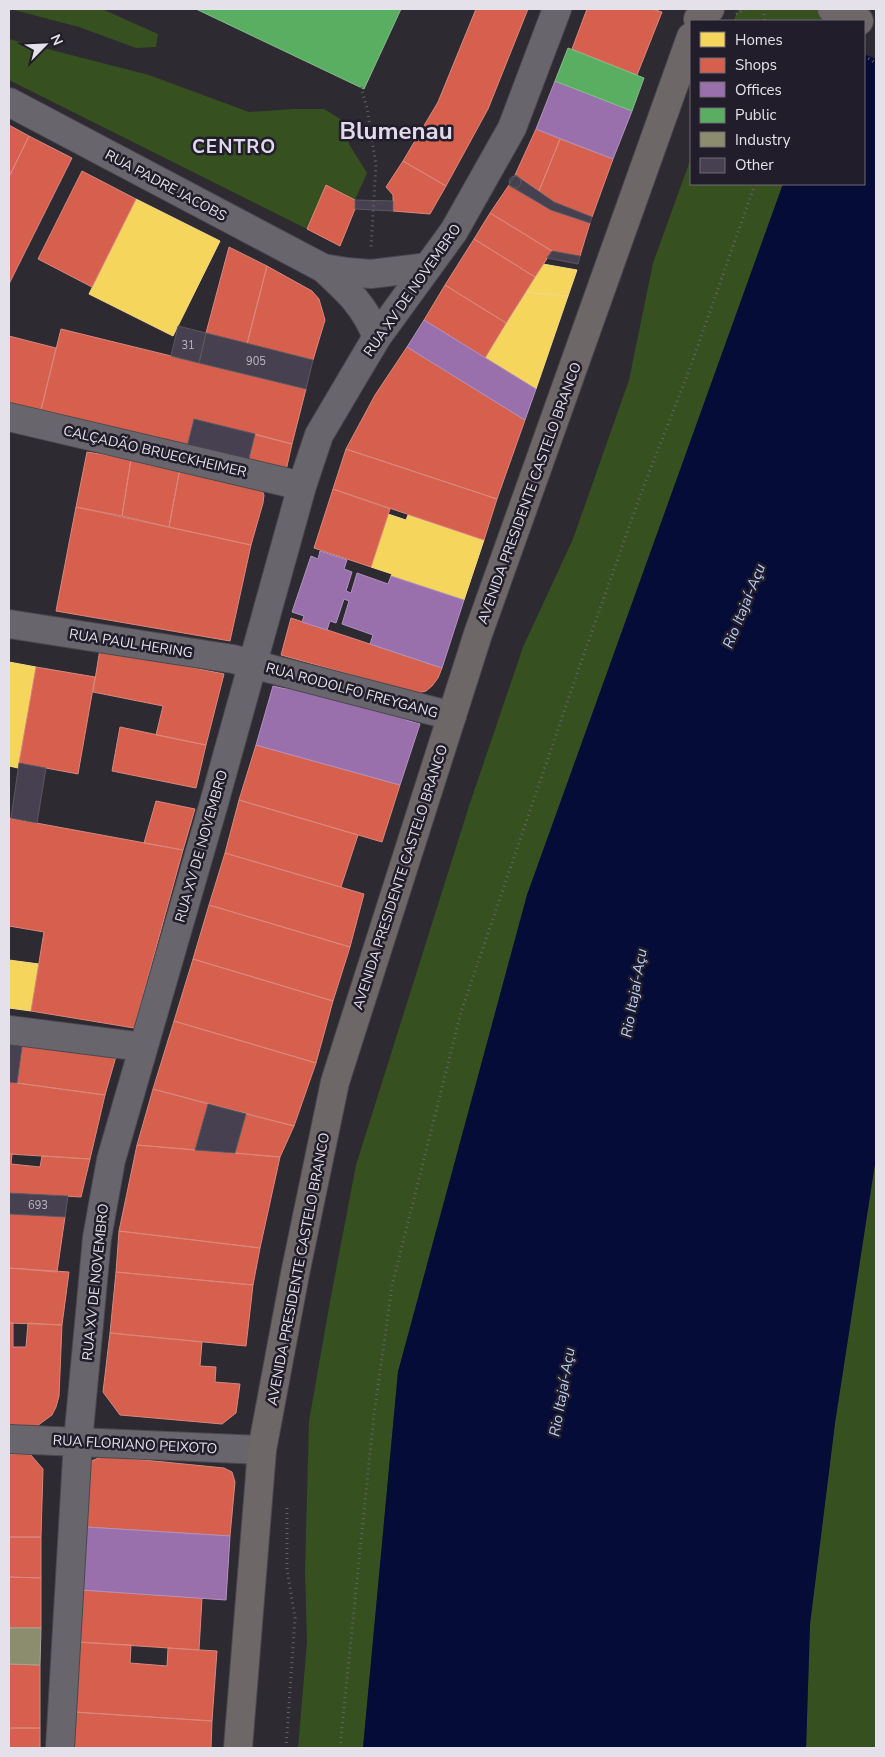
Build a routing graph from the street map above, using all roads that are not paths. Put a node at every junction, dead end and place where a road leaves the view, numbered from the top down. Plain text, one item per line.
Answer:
1 (557, 9) edge
2 (832, 9) edge
3 (857, 20) edge
4 (690, 47) edge
5 (9, 102) edge
6 (428, 267) junction
7 (323, 268) junction
8 (377, 337) junction
9 (9, 417) edge
10 (302, 486) junction
11 (9, 624) edge
12 (252, 664) junction
13 (452, 716) junction
14 (9, 1030) edge
15 (143, 1047) junction
16 (9, 1439) edge
17 (78, 1441) junction
18 (262, 1450) junction
19 (60, 1748) edge
20 (238, 1748) edge

1 - 6 street, RUA XV DE NOVEMBRO
2 - 3 main road
4 - 13 main road, AVENIDA PRESIDENTE CASTELO BRANCO
5 - 7 street, RUA PADRE JACOBS
6 - 7 street, RUA PADRE JACOBS
6 - 8 street, RUA XV DE NOVEMBRO
7 - 8 street, RUA PADRE JACOBS
8 - 10 street, RUA XV DE NOVEMBRO
9 - 10 street, CALÇADÃO BRUECKHEIMER
10 - 12 street, RUA XV DE NOVEMBRO
11 - 12 street, RUA PAUL HERING
12 - 13 street, RUA RODOLFO FREYGANG
12 - 15 street, RUA XV DE NOVEMBRO
13 - 18 main road, AVENIDA PRESIDENTE CASTELO BRANCO
14 - 15 street
15 - 17 street, RUA XV DE NOVEMBRO
16 - 17 street, RUA FLORIANO PEIXOTO
17 - 18 street, RUA FLORIANO PEIXOTO
17 - 19 street, RUA XV DE NOVEMBRO
18 - 20 main road, AVENIDA PRESIDENTE CASTELO BRANCO

